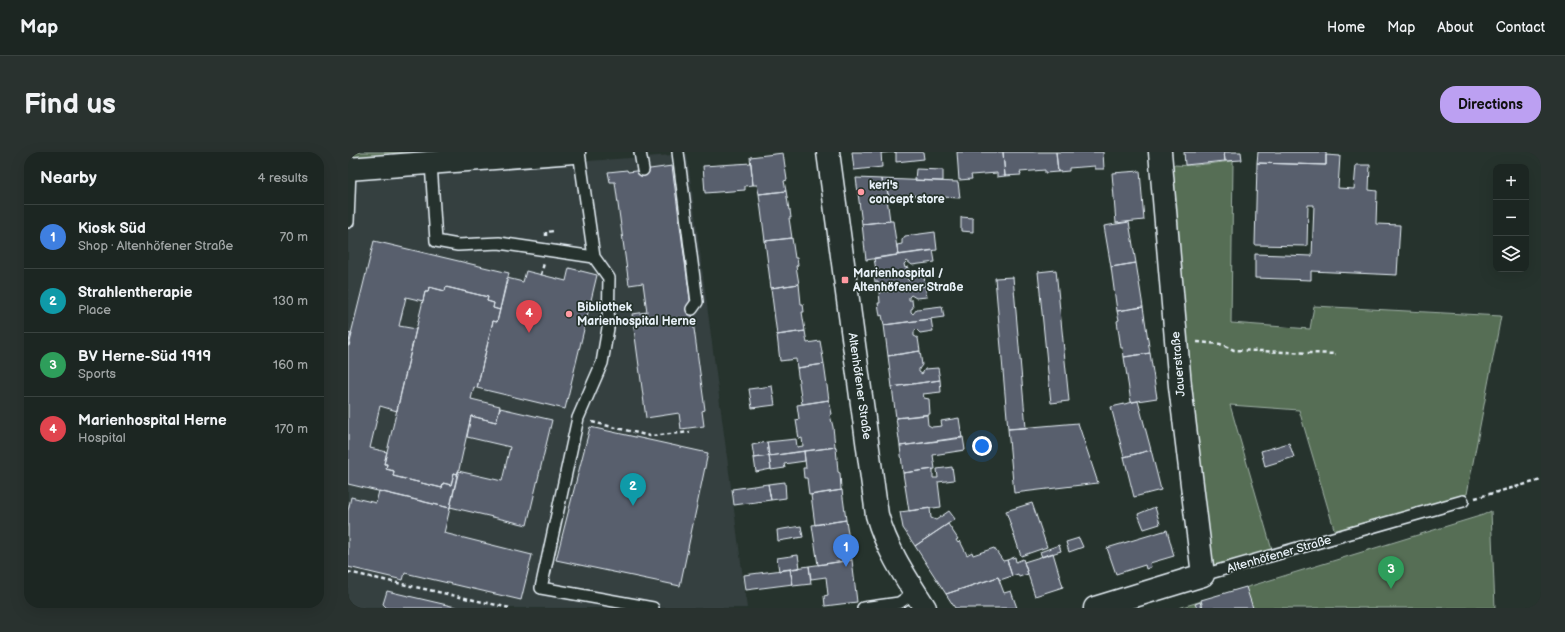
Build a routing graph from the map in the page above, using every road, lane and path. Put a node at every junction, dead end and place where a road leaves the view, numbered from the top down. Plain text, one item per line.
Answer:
1 (574, 152) edge
2 (579, 152) edge
3 (640, 152) edge
4 (678, 152) edge
5 (828, 152) edge
6 (1160, 152) edge
7 (431, 163) junction
8 (349, 169) edge
9 (643, 170) dead end
10 (349, 199) edge
11 (348, 222) edge
12 (594, 257) junction
13 (543, 269) dead end
14 (541, 275) dead end
15 (692, 308) dead end
16 (1176, 343) junction
17 (1336, 354) dead end
18 (578, 418) junction
19 (690, 432) dead end
20 (1541, 480) edge
21 (1463, 501) joint
22 (348, 572) edge
23 (1203, 575) junction
24 (920, 600) edge
25 (510, 608) edge
26 (653, 608) edge
27 (862, 608) edge
28 (1095, 608) edge

1 - 7 street
2 - 12 lane
3 - 9 lane
4 - 15 lane
5 - 24 street, Altenhöfener Straße
6 - 16 street, Jauerstraße
7 - 8 street
7 - 12 lane
8 - 10 lane
10 - 11 lane
12 - 18 lane
13 - 14 path
16 - 17 path
16 - 23 street, Jauerstraße
18 - 19 path
18 - 26 lane
20 - 21 path
21 - 23 lane, Altenhöfener Straße
22 - 25 path
23 - 28 street, Altenhöfener Straße
24 - 27 lane

